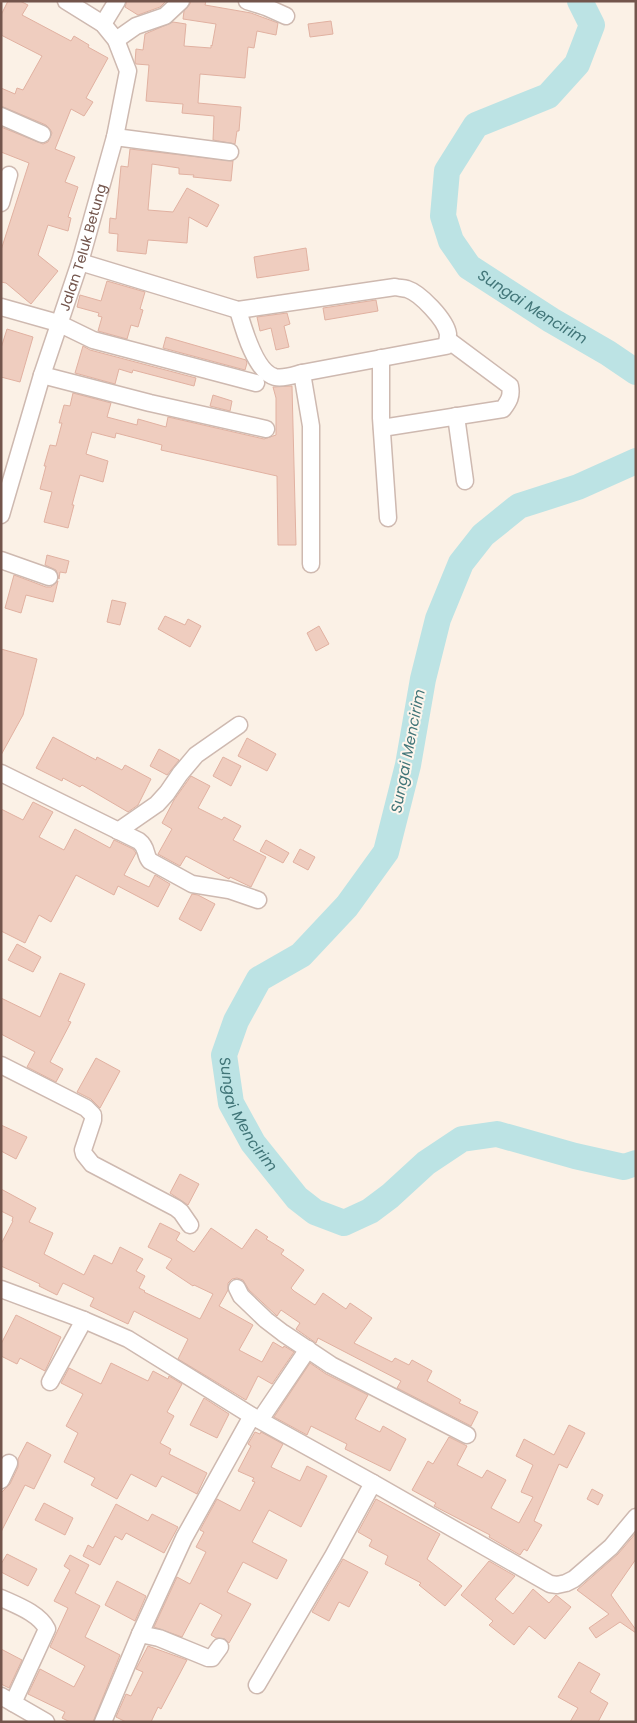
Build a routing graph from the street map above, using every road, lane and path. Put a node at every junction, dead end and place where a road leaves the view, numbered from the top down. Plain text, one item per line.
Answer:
1 (66, 1) edge
2 (117, 1) edge
3 (180, 1) edge
4 (247, 1) edge
5 (286, 16) dead end
6 (103, 24) junction
7 (116, 40) junction
8 (1, 116) edge
9 (42, 134) dead end
10 (115, 137) junction
11 (230, 152) dead end
12 (9, 175) dead end
13 (1, 204) edge
14 (1, 218) edge
15 (80, 262) junction
16 (1, 307) edge
17 (238, 310) junction
18 (58, 323) junction
19 (448, 340) junction
20 (381, 358) junction
21 (302, 373) junction
22 (42, 375) junction
23 (256, 383) dead end
24 (456, 416) junction
25 (382, 428) junction
26 (266, 429) dead end
27 (465, 481) dead end
28 (1, 515) edge
29 (388, 518) dead end
30 (1, 560) edge
31 (311, 564) dead end
32 (49, 577) dead end
33 (239, 725) dead end
34 (1, 773) edge
35 (118, 831) junction
36 (258, 900) dead end
37 (1, 1065) edge
38 (190, 1225) dead end
39 (237, 1288) dead end
40 (3, 1294) edge
41 (84, 1320) junction
42 (308, 1349) junction
43 (50, 1382) dead end
44 (256, 1418) junction
45 (468, 1435) dead end
46 (9, 1463) dead end
47 (1, 1480) edge
48 (374, 1483) junction
49 (636, 1517) edge
50 (1, 1598) edge
51 (140, 1634) junction
52 (220, 1647) dead end
53 (257, 1685) dead end
54 (7, 1699) edge
55 (46, 1722) edge
56 (104, 1722) edge

1 - 6 street, Jalan Teluk Betung
2 - 6 street
3 - 7 street
4 - 5 street
6 - 7 street, Jalan Teluk Betung
7 - 10 street, Jalan Teluk Betung
8 - 9 street
10 - 11 street
10 - 15 street, Jalan Teluk Betung
12 - 13 street
13 - 14 street
15 - 17 street
15 - 18 street, Jalan Teluk Betung
16 - 18 street
17 - 19 street
17 - 21 street
18 - 22 street, Jalan Teluk Betung
18 - 23 street
19 - 20 street
19 - 24 street
20 - 21 street
20 - 25 street
21 - 31 street
22 - 26 street
22 - 28 street, Jalan Teluk Betung
24 - 25 street
24 - 27 street
25 - 29 street
30 - 32 street
33 - 35 street
34 - 35 street
35 - 36 street
37 - 38 street
39 - 42 street
40 - 41 street
41 - 43 street
41 - 44 street
42 - 44 street
42 - 45 street
44 - 48 street
44 - 51 street
46 - 47 street
48 - 49 street
48 - 53 street
50 - 54 street
51 - 52 street
51 - 56 street
54 - 55 street

